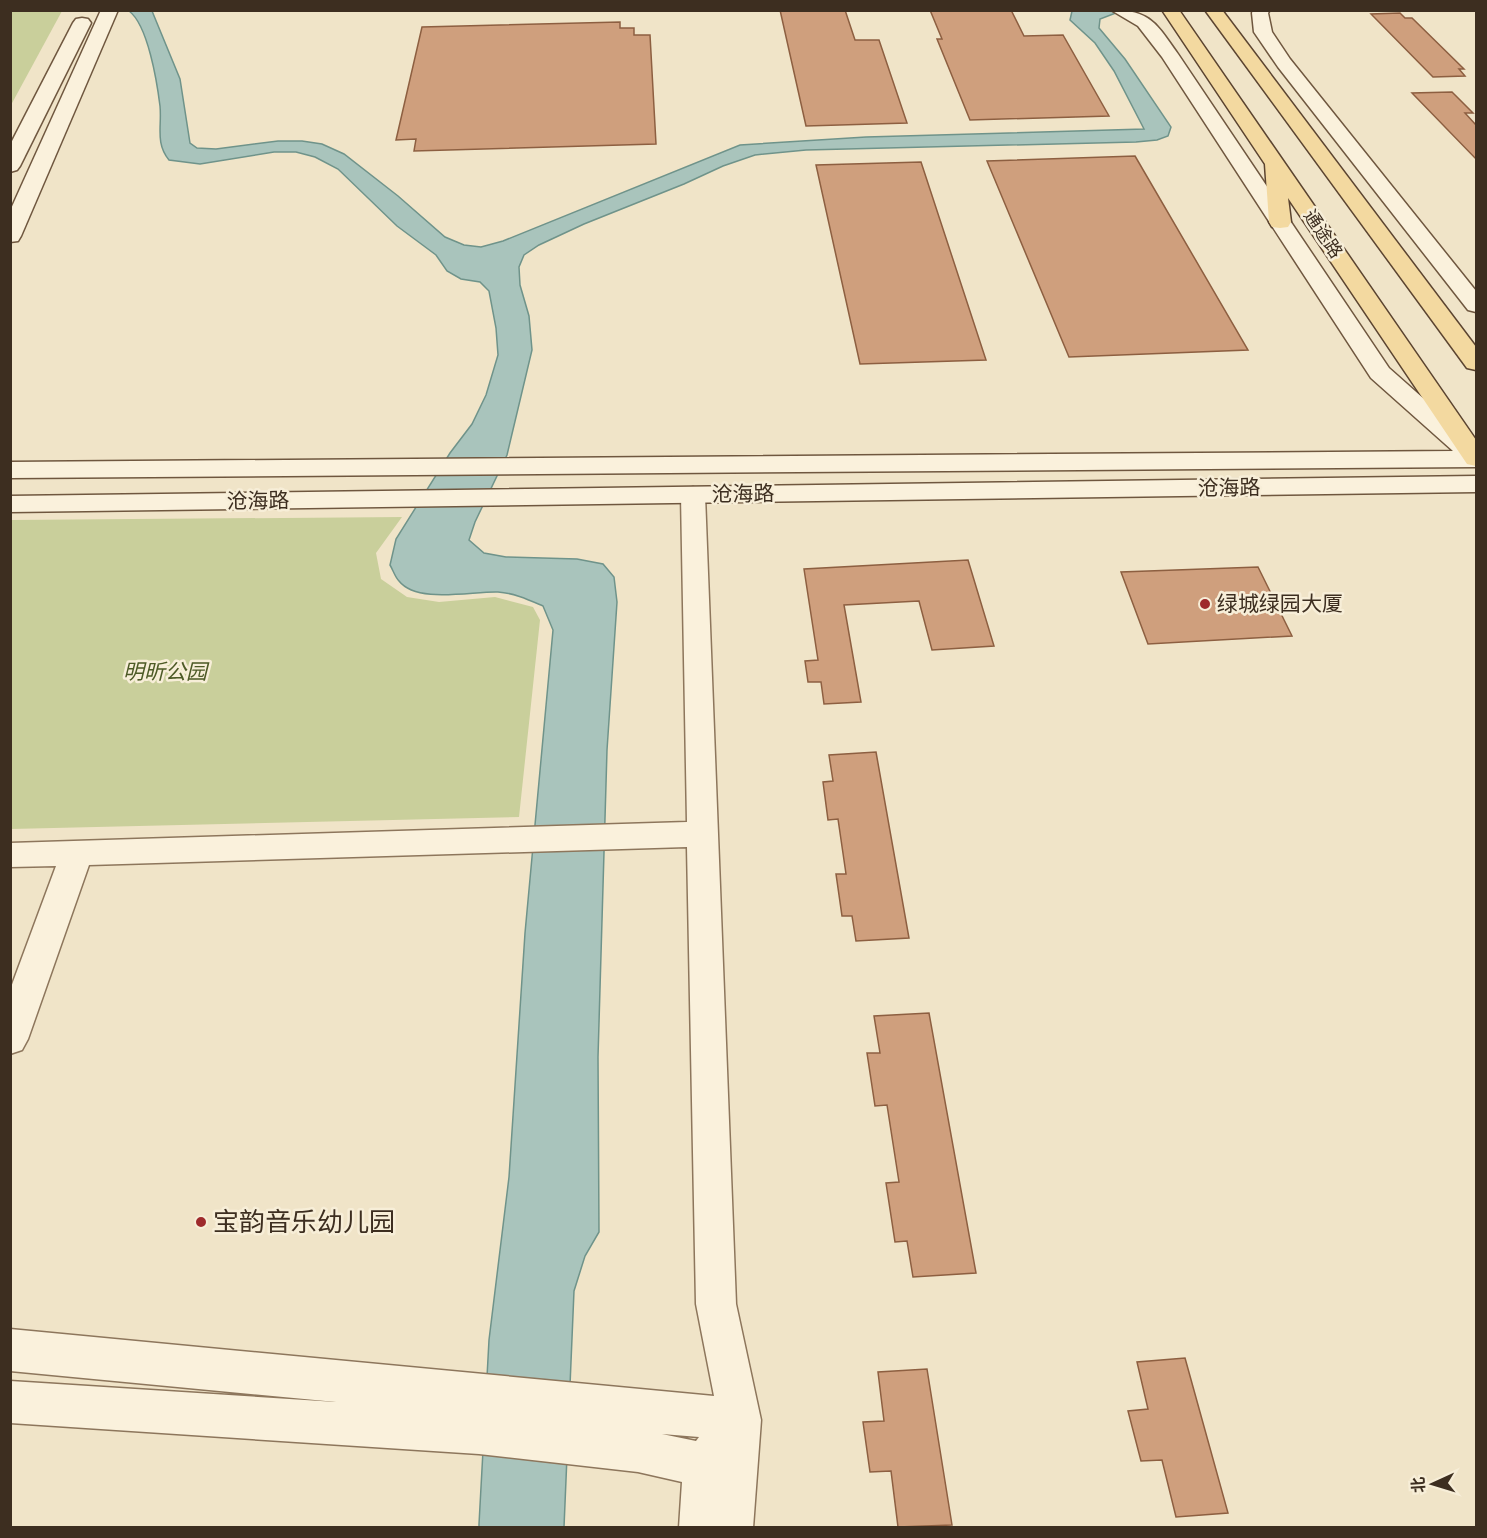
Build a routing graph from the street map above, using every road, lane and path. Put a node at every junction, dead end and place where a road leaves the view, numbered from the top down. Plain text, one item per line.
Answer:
1 (88, 10) edge
2 (110, 10) edge
3 (1170, 10) edge
4 (1213, 10) edge
5 (1262, 10) edge
6 (1124, 12) edge
7 (1274, 163) junction
8 (10, 166) edge
9 (1280, 222) junction
10 (10, 236) edge
11 (1476, 305) edge
12 (1476, 363) edge
13 (1476, 458) edge
14 (10, 470) edge
15 (1476, 484) edge
16 (693, 495) junction
17 (10, 504) edge
18 (704, 834) junction
19 (76, 853) junction
20 (10, 855) edge
21 (10, 1039) edge
22 (10, 1350) edge
23 (10, 1402) edge
24 (478, 1413) junction
25 (740, 1420) junction
26 (705, 1465) junction
27 (701, 1527) edge
28 (731, 1527) edge

1 - 8 main road
2 - 10 main road
3 - 7 main road, 通途路
4 - 12 main road
5 - 11 main road
6 - 9 main road
7 - 9 main road
7 - 13 main road, 通途路
9 - 13 main road
13 - 14 main road, 沧海路
15 - 16 main road, 沧海路
16 - 17 main road, 沧海路
16 - 18 street
18 - 19 street
18 - 25 street
19 - 20 street
19 - 21 street
22 - 24 street
23 - 24 street
24 - 25 street
24 - 26 street
25 - 26 street
25 - 28 street
26 - 27 street

